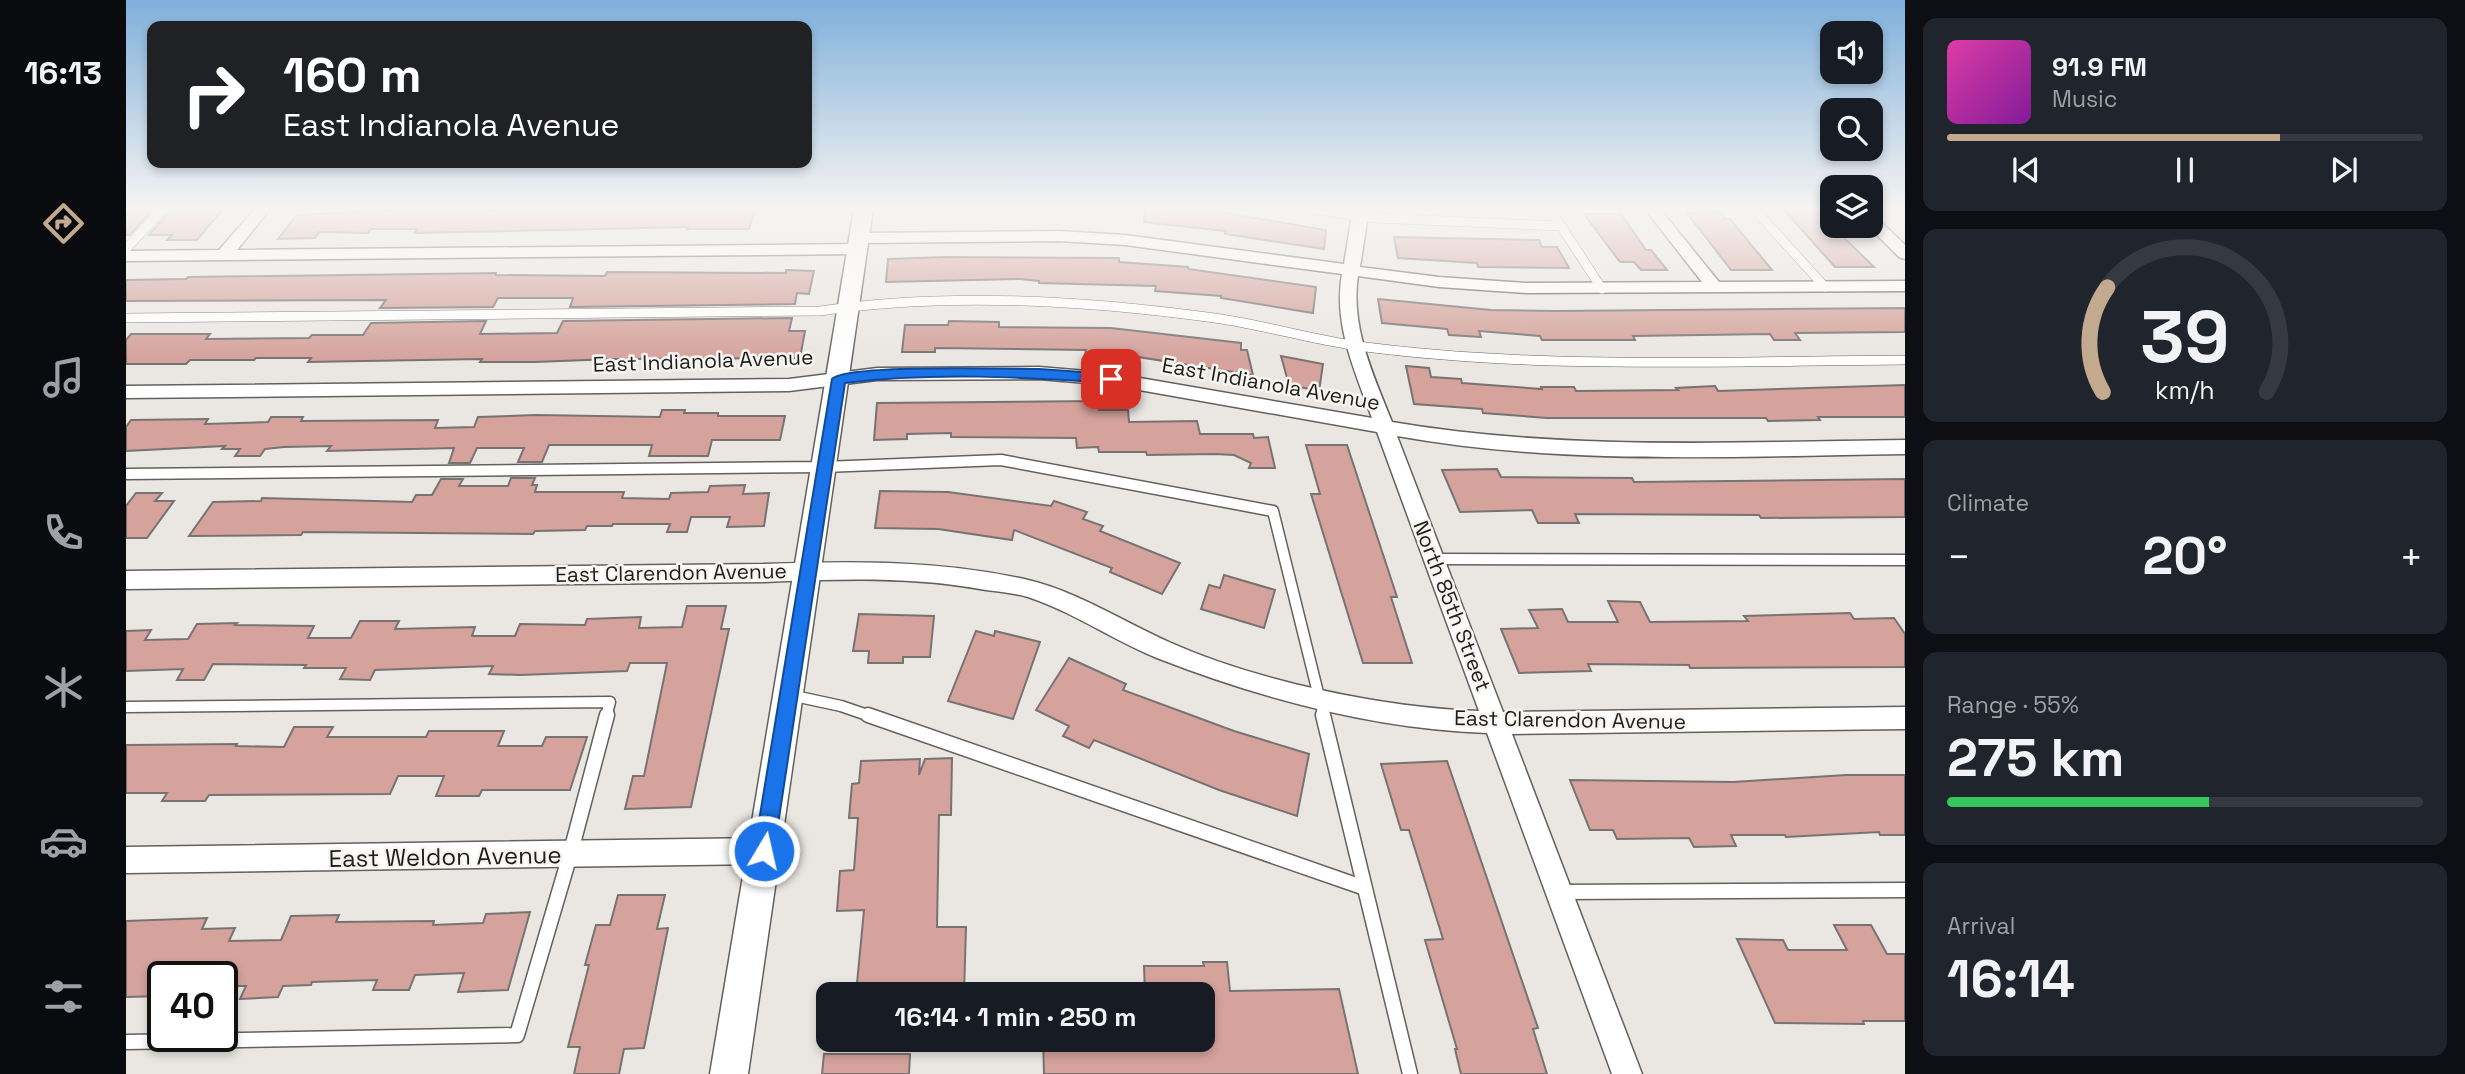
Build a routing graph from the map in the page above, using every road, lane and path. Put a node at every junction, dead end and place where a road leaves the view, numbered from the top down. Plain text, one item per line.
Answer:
1 (857, 259) edge
2 (1264, 259) edge
3 (1352, 259) edge
4 (1583, 259) edge
5 (1692, 259) edge
6 (1800, 259) edge
7 (1350, 271) junction
8 (1905, 286) edge
9 (1825, 287) junction
10 (1715, 288) junction
11 (1602, 289) junction
12 (850, 307) junction
13 (126, 318) edge
14 (1357, 346) junction
15 (1905, 360) edge
16 (838, 379) junction
17 (126, 392) edge
18 (1385, 428) junction
19 (1905, 447) edge
20 (824, 467) junction
21 (126, 474) edge
22 (1434, 559) junction
23 (1905, 560) edge
24 (809, 571) junction
25 (126, 580) edge
26 (790, 695) junction
27 (1321, 701) junction
28 (126, 707) edge
29 (1905, 718) edge
30 (1497, 723) junction
31 (764, 851) junction
32 (570, 855) junction
33 (126, 860) edge
34 (1362, 887) junction
35 (1905, 890) edge
36 (1560, 892) junction
37 (126, 1042) edge
38 (729, 1074) edge
39 (1410, 1074) edge
40 (1627, 1074) edge

1 - 12 street
2 - 7 street
3 - 7 street, North 85th Street
4 - 11 lane
5 - 10 street
6 - 9 lane
7 - 11 street
7 - 14 street, North 85th Street
8 - 9 street
9 - 10 street
10 - 11 street
12 - 13 lane
12 - 14 lane
12 - 16 street
14 - 15 lane
14 - 18 street, North 85th Street
16 - 17 street, East Indianola Avenue
16 - 18 street, East Indianola Avenue
16 - 20 street
18 - 19 street, East Indianola Avenue
18 - 22 street, North 85th Street
20 - 21 lane
20 - 24 street
20 - 27 lane
22 - 23 lane
22 - 30 street, North 85th Street
24 - 25 street, East Clarendon Avenue
24 - 26 street
24 - 27 street, East Clarendon Avenue
26 - 31 street
26 - 34 lane
27 - 30 street, East Clarendon Avenue
27 - 34 lane
28 - 32 lane
29 - 30 street, East Clarendon Avenue
30 - 36 street, North 85th Street
31 - 32 street, East Weldon Avenue
31 - 38 street
32 - 33 street, East Weldon Avenue
32 - 37 lane
34 - 39 lane
35 - 36 lane
36 - 40 street, North 85th Street

